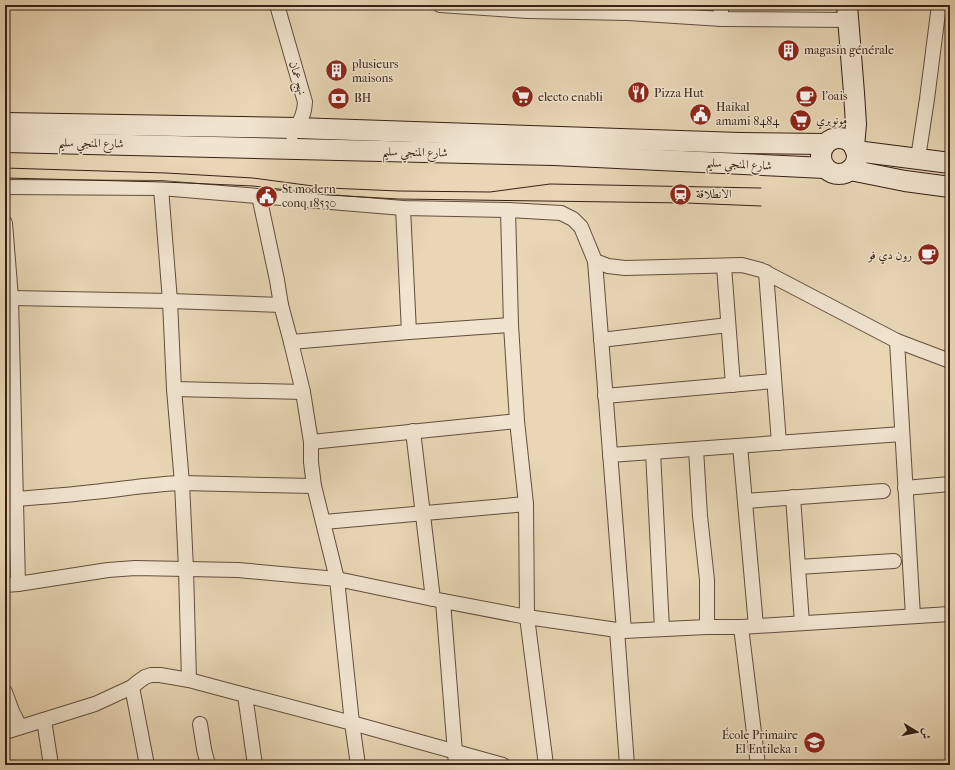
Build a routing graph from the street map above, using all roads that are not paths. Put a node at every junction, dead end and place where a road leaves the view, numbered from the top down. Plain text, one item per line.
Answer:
1 (277, 5) edge
2 (440, 5) edge
3 (939, 5) edge
4 (527, 8) edge
5 (628, 9) edge
6 (721, 12) edge
7 (848, 13) edge
8 (854, 93) junction
9 (5, 123) edge
10 (296, 128) junction
11 (5, 142) edge
12 (829, 142) junction
13 (283, 148) junction
14 (855, 149) junction
15 (918, 158) junction
16 (950, 163) edge
17 (825, 168) junction
18 (850, 170) junction
19 (5, 187) edge
20 (950, 187) edge
21 (161, 188) junction
22 (259, 196) junction
23 (403, 208) junction
24 (508, 210) junction
25 (5, 222) edge
26 (594, 261) junction
27 (724, 266) junction
28 (766, 272) junction
29 (10, 298) junction
30 (170, 301) junction
31 (281, 305) junction
32 (511, 325) junction
33 (728, 325) junction
34 (408, 332) junction
35 (601, 340) junction
36 (896, 341) junction
37 (291, 342) junction
38 (8, 358) edge
39 (950, 361) edge
40 (774, 381) junction
41 (733, 385) junction
42 (174, 389) junction
43 (303, 392) junction
44 (605, 396) junction
45 (517, 421) junction
46 (413, 431) junction
47 (902, 434) junction
48 (311, 442) junction
49 (779, 443) junction
50 (740, 446) junction
51 (696, 449) junction
52 (653, 452) junction
53 (610, 455) junction
54 (10, 460) edge
55 (182, 484) junction
56 (950, 484) edge
57 (314, 486) junction
58 (905, 488) junction
59 (883, 491) dead end
60 (793, 497) junction
61 (16, 499) junction
62 (745, 500) junction
63 (526, 504) junction
64 (423, 513) junction
65 (324, 522) junction
66 (894, 561) dead end
67 (798, 567) junction
68 (186, 569) junction
69 (337, 579) junction
70 (12, 584) edge
71 (438, 600) junction
72 (950, 614) edge
73 (913, 616) junction
74 (528, 618) junction
75 (802, 623) junction
76 (756, 626) junction
77 (707, 627) junction
78 (741, 627) junction
79 (662, 629) junction
80 (620, 630) junction
81 (189, 680) junction
82 (132, 687) junction
83 (5, 692) edge
84 (245, 695) junction
85 (44, 720) junction
86 (352, 723) junction
87 (200, 724) dead end
88 (20, 727) junction
89 (5, 732) edge
90 (455, 758) edge
91 (51, 765) edge
92 (147, 765) edge
93 (208, 765) edge
94 (255, 765) edge
95 (358, 765) edge
96 (503, 765) edge
97 (546, 765) edge
98 (627, 765) edge
99 (758, 765) edge

1 - 10 street, نهج عمان
2 - 4 street
3 - 15 street
4 - 5 street
5 - 6 street
6 - 7 street
7 - 8 main road
8 - 12 main road
8 - 14 main road
9 - 10 main road, شارع المنجي سليم
10 - 12 main road, شارع المنجي سليم
10 - 13 street, نهج عمان
11 - 13 main road, شارع المنجي سليم
12 - 14 main road
12 - 17 main road
13 - 17 main road, شارع المنجي سليم
14 - 15 main road
14 - 18 main road
15 - 16 main road
17 - 18 main road
18 - 20 main road
19 - 21 street
21 - 22 street
21 - 30 street
22 - 23 street
22 - 31 street
23 - 24 street
23 - 34 street
24 - 26 street
24 - 32 street
25 - 29 street
26 - 27 street
26 - 35 street
27 - 28 street
27 - 33 street
28 - 36 street
28 - 40 street
29 - 30 street
29 - 38 street
30 - 31 street
30 - 42 street
31 - 37 street
32 - 34 street
32 - 45 street
33 - 35 street
33 - 41 street
34 - 37 street
35 - 44 street
36 - 39 street
36 - 47 street
37 - 43 street
38 - 54 street
40 - 41 street
40 - 49 street
41 - 44 street
42 - 43 street
42 - 55 street
43 - 48 street
44 - 53 street
45 - 46 street
45 - 63 street
46 - 48 street
46 - 64 street
47 - 49 street
47 - 58 street
48 - 57 street
49 - 50 street
50 - 51 street
50 - 62 street
51 - 52 street
51 - 77 street
52 - 53 street
52 - 79 street
53 - 80 street
54 - 61 street
55 - 57 street
55 - 61 street
55 - 68 street
56 - 58 street
57 - 65 street
58 - 73 street
59 - 60 street
60 - 62 street
60 - 67 street
61 - 70 street
62 - 76 street
63 - 64 street
63 - 74 street
64 - 65 street
64 - 71 street
65 - 69 street
66 - 67 street
67 - 75 street
68 - 69 street
68 - 70 street
68 - 81 street
69 - 71 street
69 - 86 street
71 - 74 street
71 - 90 street
72 - 73 street
73 - 75 street
74 - 80 street
74 - 97 street
75 - 76 street
76 - 78 street
77 - 78 street
77 - 79 street
78 - 99 street
79 - 80 street
80 - 98 street
81 - 82 street
81 - 84 street
82 - 85 street
82 - 92 street
83 - 88 street
84 - 86 street
84 - 94 street
85 - 88 street
85 - 91 street
86 - 90 street
86 - 95 street
87 - 93 street
88 - 89 street
90 - 96 street

